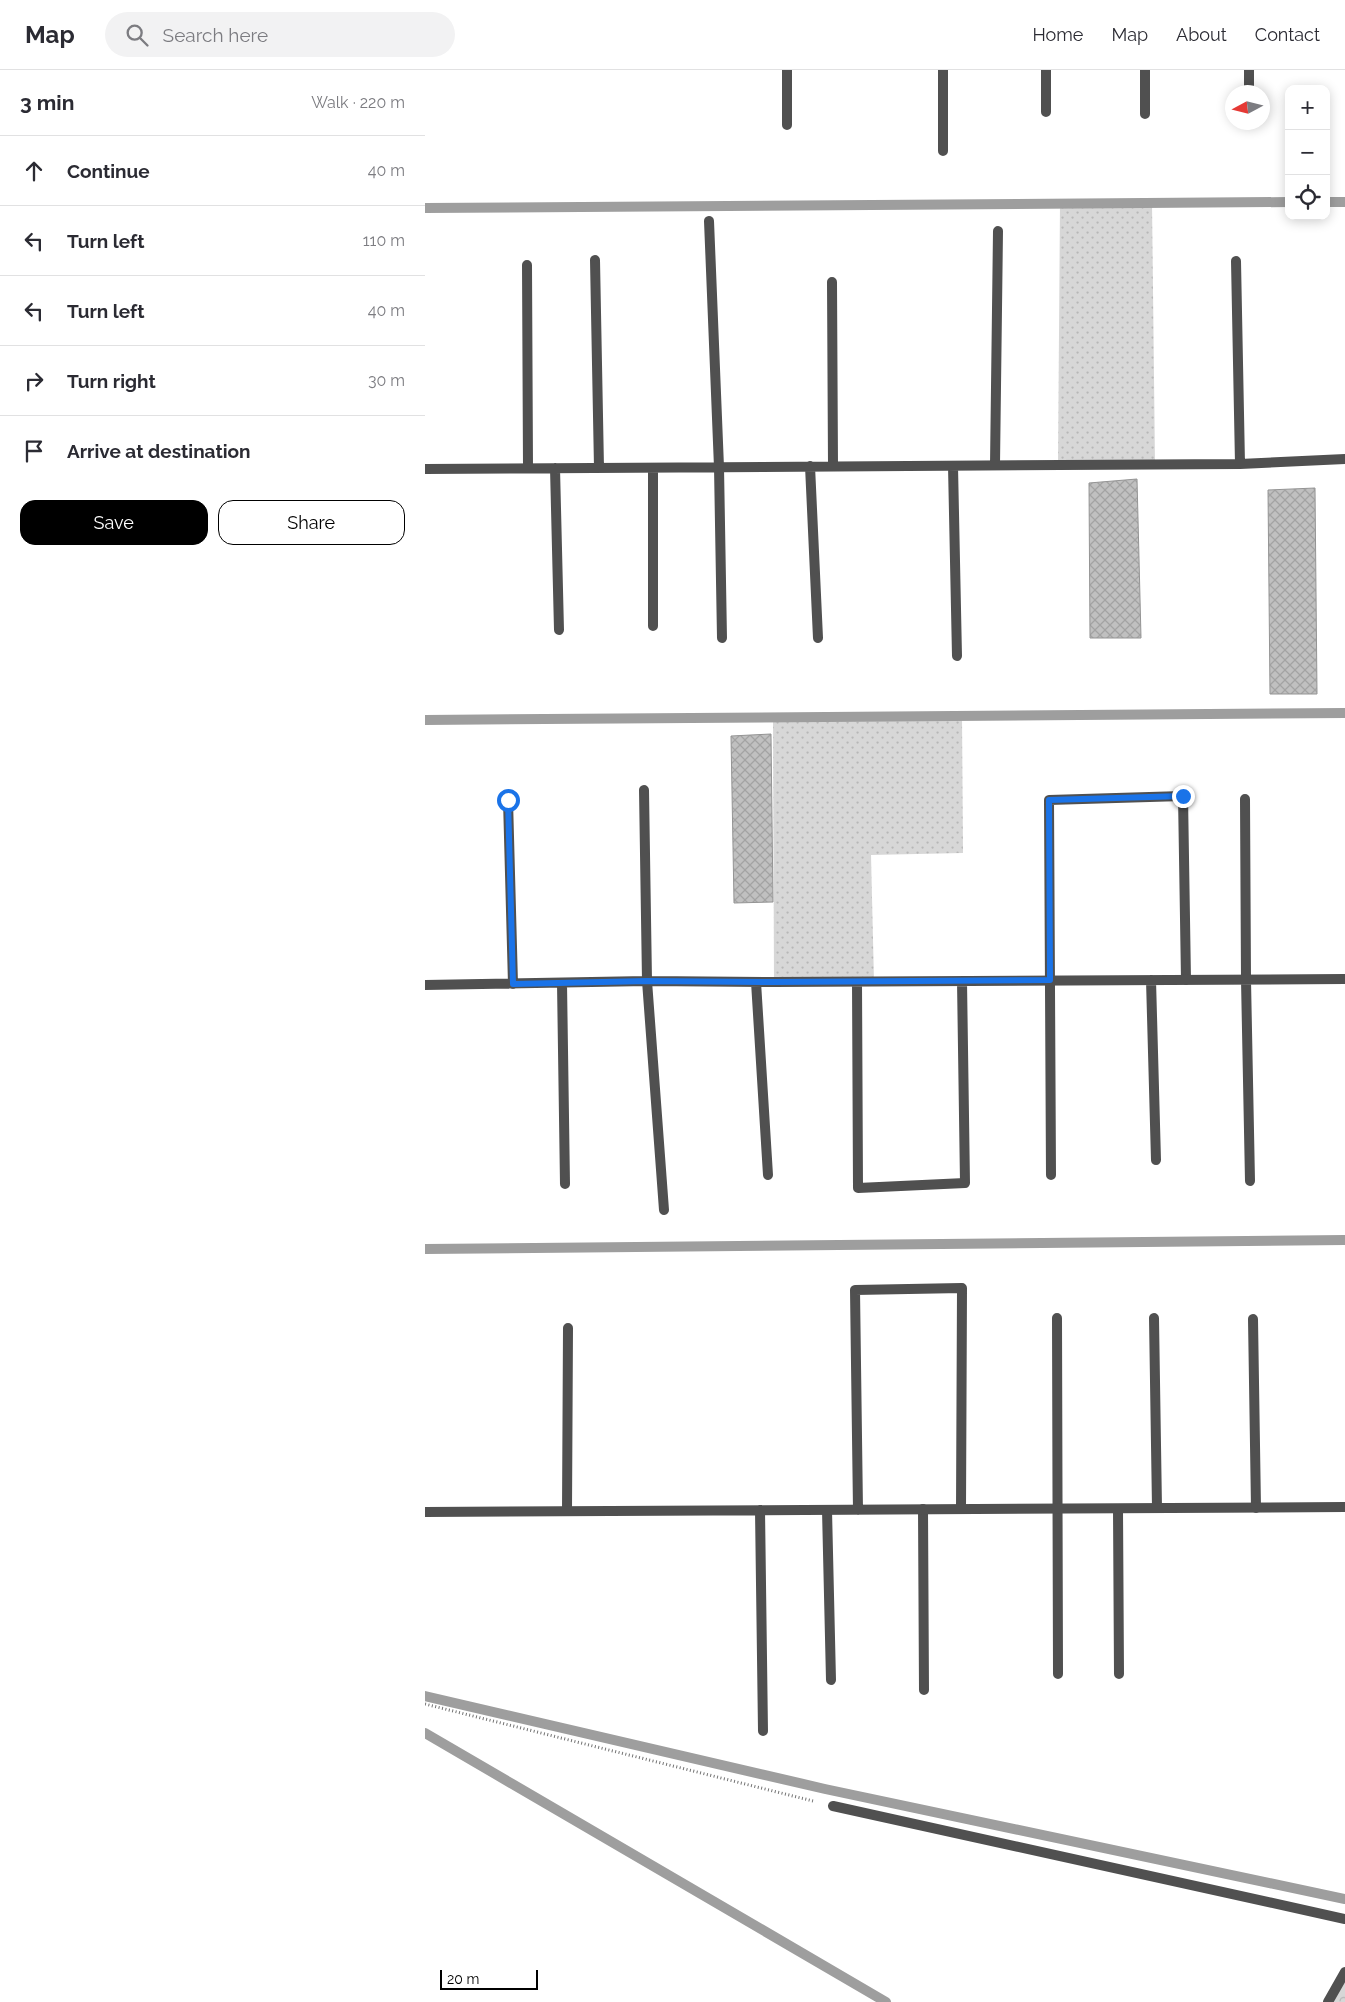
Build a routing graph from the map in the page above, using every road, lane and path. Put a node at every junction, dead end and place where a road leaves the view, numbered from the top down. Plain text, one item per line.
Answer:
1 (787, 70) edge
2 (943, 70) edge
3 (1046, 70) edge
4 (1145, 70) edge
5 (1249, 70) edge
6 (1249, 85) edge
7 (1046, 112) dead end
8 (1145, 114) dead end
9 (787, 124) dead end
10 (943, 151) dead end
11 (709, 221) dead end
12 (998, 231) dead end
13 (595, 260) dead end
14 (1236, 261) dead end
15 (527, 265) dead end
16 (832, 282) dead end
17 (1345, 459) edge
18 (1240, 464) junction
19 (810, 466) junction
20 (833, 466) junction
21 (953, 466) junction
22 (995, 466) junction
23 (719, 467) junction
24 (528, 468) junction
25 (555, 468) junction
26 (599, 468) junction
27 (653, 468) junction
28 (425, 469) edge
29 (653, 626) dead end
30 (559, 630) dead end
31 (722, 638) dead end
32 (818, 638) dead end
33 (957, 656) dead end
34 (645, 790) dead end
35 (1245, 799) dead end
36 (508, 800) dead end
37 (1345, 979) edge
38 (1050, 980) junction
39 (1151, 980) junction
40 (1186, 980) junction
41 (1246, 980) junction
42 (647, 981) junction
43 (962, 981) junction
44 (756, 982) junction
45 (857, 982) junction
46 (562, 983) junction
47 (513, 984) junction
48 (425, 985) edge
49 (1156, 1160) dead end
50 (768, 1175) dead end
51 (1051, 1175) dead end
52 (1250, 1180) dead end
53 (565, 1184) dead end
54 (664, 1210) dead end
55 (1057, 1318) dead end
56 (1154, 1318) dead end
57 (1253, 1319) dead end
58 (568, 1328) dead end
59 (1345, 1507) edge
60 (1157, 1508) junction
61 (1257, 1508) junction
62 (961, 1509) junction
63 (1056, 1509) junction
64 (1118, 1509) junction
65 (760, 1510) junction
66 (827, 1510) junction
67 (858, 1510) junction
68 (923, 1510) junction
69 (425, 1512) edge
70 (567, 1512) junction
71 (1058, 1674) dead end
72 (1119, 1674) dead end
73 (831, 1680) dead end
74 (924, 1690) dead end
75 (425, 1704) edge
76 (763, 1731) dead end
77 (833, 1806) joint
78 (1345, 1919) edge
79 (1345, 1972) edge
80 (1329, 2002) edge

1 - 9 street
2 - 10 street
3 - 7 street
4 - 8 street
5 - 6 street
11 - 23 street
12 - 22 street
13 - 26 street
14 - 18 street
15 - 24 street
16 - 20 street
17 - 18 street
18 - 22 street
19 - 20 street
19 - 23 street
19 - 32 street
20 - 21 street
21 - 22 street
21 - 33 street
23 - 27 street
23 - 31 street
24 - 25 street
24 - 28 street
25 - 26 street
25 - 30 street
26 - 27 street
27 - 29 street
34 - 42 street
35 - 41 street
36 - 47 street
37 - 41 street
38 - 39 street
38 - 40 street
38 - 43 street
38 - 51 street
39 - 40 street
39 - 49 street
40 - 41 street
41 - 52 street
42 - 44 street
42 - 46 street
42 - 54 street
43 - 45 street
43 - 45 street
44 - 45 street
44 - 50 street
46 - 47 street
46 - 53 street
47 - 48 street
55 - 63 street
56 - 60 street
57 - 61 street
58 - 70 street
59 - 61 street
60 - 61 street
60 - 64 street
62 - 63 street
62 - 67 street
62 - 68 street
63 - 64 street
63 - 71 street
64 - 72 street
65 - 66 street
65 - 70 street
65 - 76 street
66 - 67 street
66 - 73 street
67 - 68 street
68 - 74 street
69 - 70 street
75 - 77 path
77 - 78 street
79 - 80 street

